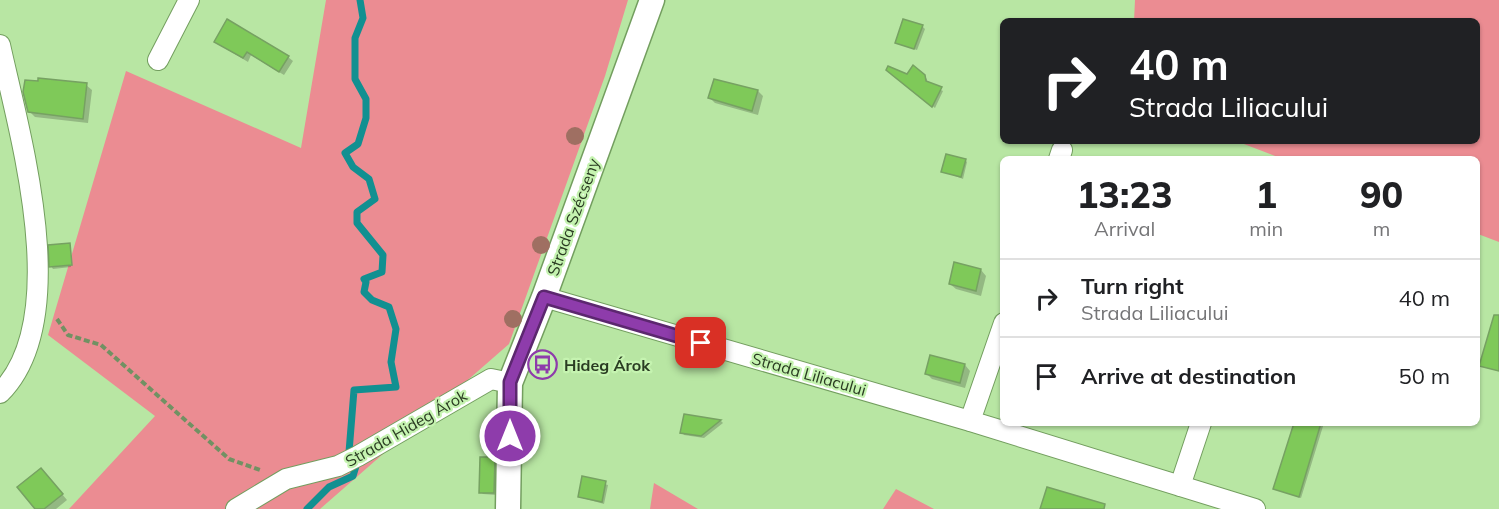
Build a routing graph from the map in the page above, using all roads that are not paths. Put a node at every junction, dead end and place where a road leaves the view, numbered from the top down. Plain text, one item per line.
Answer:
1 (189, 0) edge
2 (652, 0) edge
3 (0, 45) edge
4 (158, 60) dead end
5 (544, 297) junction
6 (1000, 335) edge
7 (510, 382) junction
8 (0, 393) edge
9 (970, 422) junction
10 (1200, 426) edge
11 (1180, 486) junction
12 (236, 509) edge
13 (508, 509) edge
14 (1255, 509) edge

1 - 4 street
2 - 5 street, Strada Szécseny
3 - 8 street
5 - 7 street, Strada Szécseny
5 - 9 street, Strada Liliacului
6 - 9 street
7 - 12 street, Strada Hideg Árok
7 - 13 street, Strada Szécseny
9 - 11 street, Strada Liliacului
10 - 11 street
11 - 14 street, Strada Liliacului

